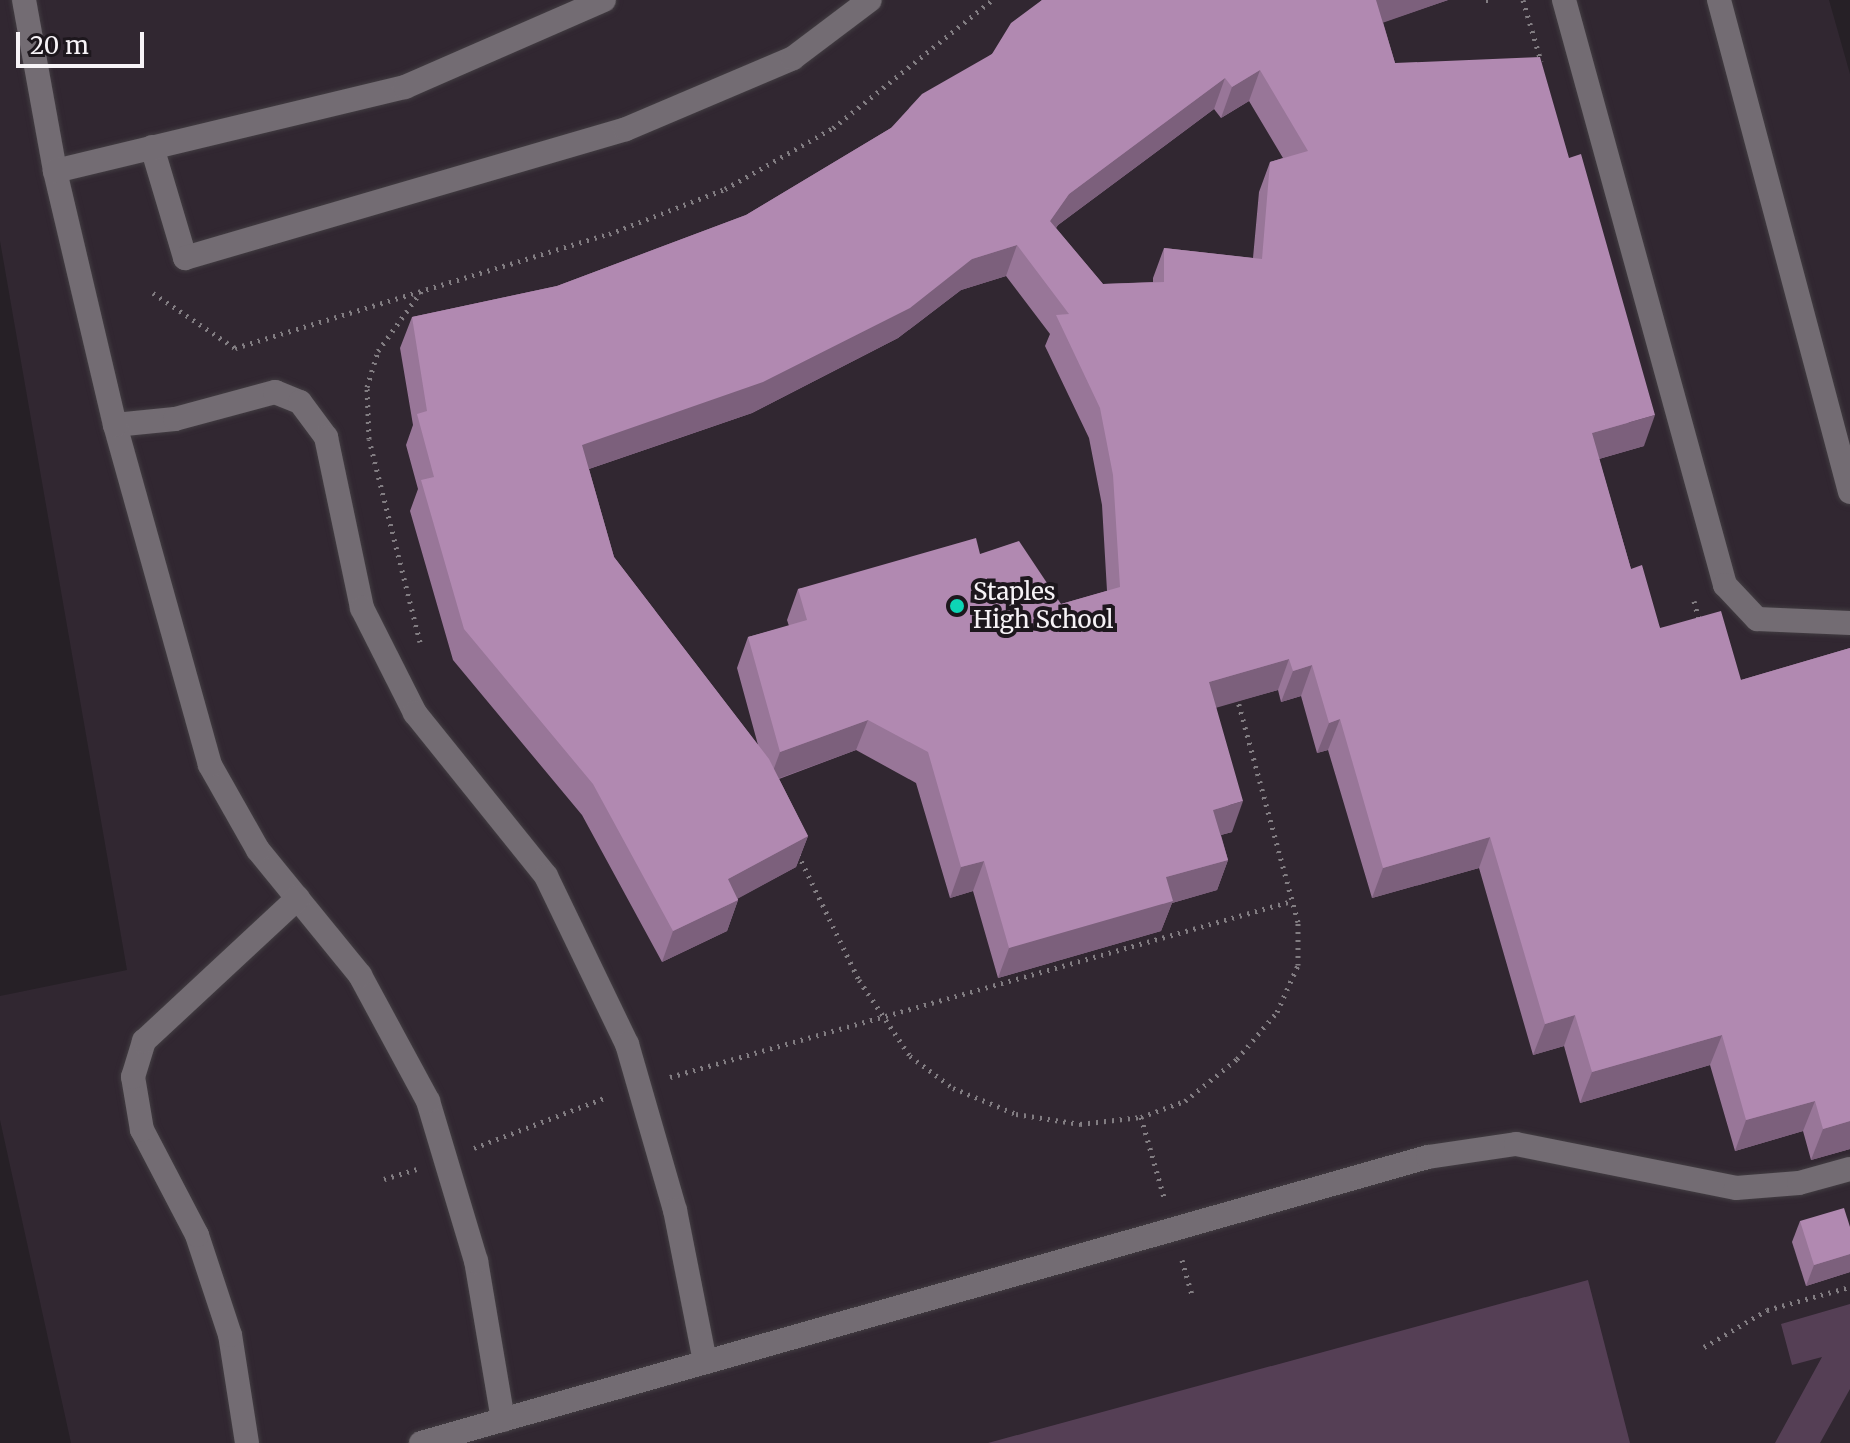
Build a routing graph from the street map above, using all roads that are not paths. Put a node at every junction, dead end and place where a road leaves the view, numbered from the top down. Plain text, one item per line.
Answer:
1 (24, 0) edge
2 (568, 0) edge
3 (604, 0) edge
4 (870, 0) edge
5 (1564, 0) edge
6 (1719, 0) edge
7 (527, 31) junction
8 (152, 147) junction
9 (55, 171) junction
10 (115, 425) junction
11 (1850, 492) edge
12 (1850, 623) edge
13 (298, 898) junction
14 (1850, 1169) edge
15 (705, 1362) junction
16 (503, 1420) junction
17 (247, 1443) edge
18 (421, 1443) edge

1 - 9 lane
2 - 7 lane
3 - 7 lane
4 - 8 lane
5 - 12 lane
6 - 11 lane
7 - 8 lane
8 - 9 lane
9 - 10 lane
10 - 13 lane
10 - 15 lane
13 - 16 lane
13 - 17 lane
14 - 15 lane
15 - 16 lane
16 - 18 lane

